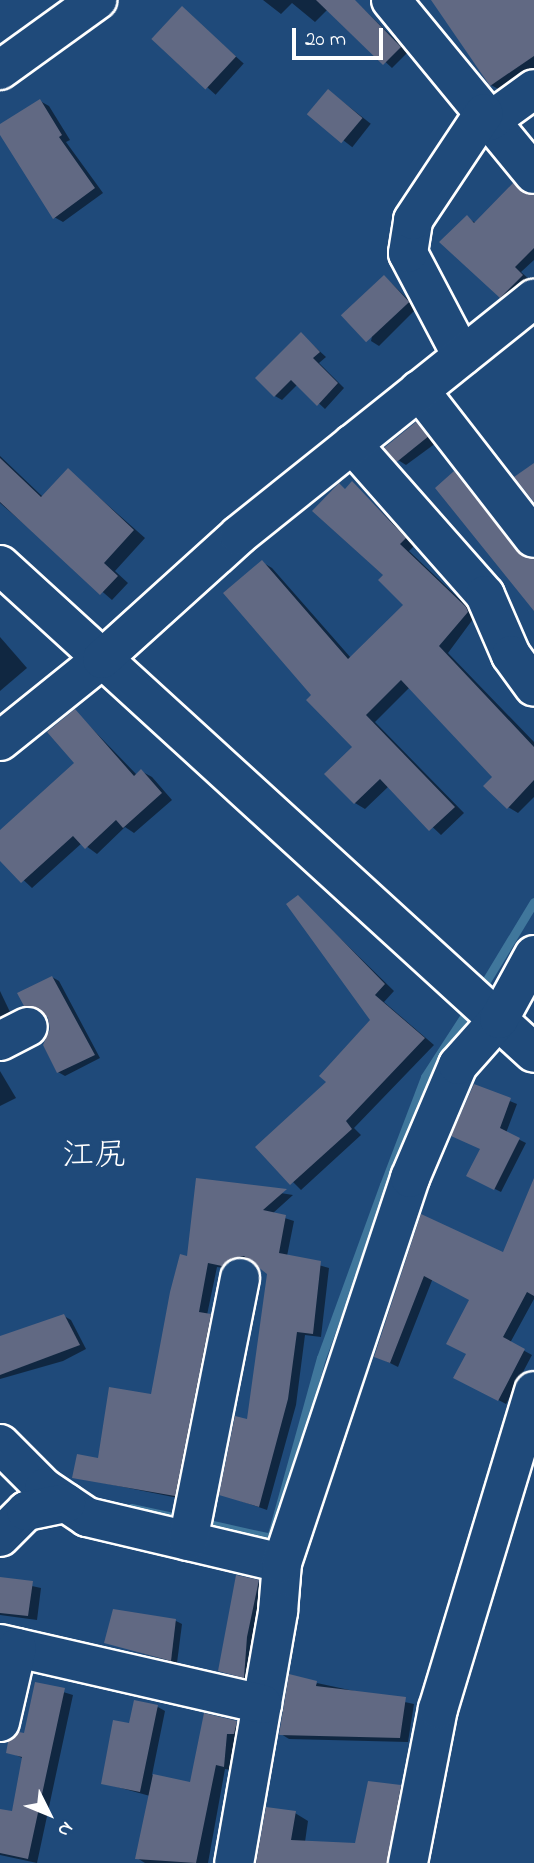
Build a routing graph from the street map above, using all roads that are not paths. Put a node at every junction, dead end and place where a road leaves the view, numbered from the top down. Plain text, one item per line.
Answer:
1 (97, 0) edge
2 (391, 0) edge
3 (0, 70) edge
4 (534, 89) edge
5 (487, 117) junction
6 (534, 174) edge
7 (534, 299) edge
8 (462, 356) junction
9 (419, 390) junction
10 (352, 444) junction
11 (534, 538) edge
12 (0, 565) edge
13 (102, 659) junction
14 (534, 687) edge
15 (0, 741) edge
16 (534, 955) edge
17 (483, 1005) junction
18 (534, 1053) edge
19 (240, 1278) dead end
20 (534, 1391) edge
21 (0, 1444) edge
22 (66, 1503) junction
23 (0, 1537) edge
24 (188, 1541) junction
25 (282, 1563) junction
26 (9, 1646) edge
27 (262, 1704) junction
28 (0, 1722) edge
29 (234, 1863) edge
30 (408, 1863) edge

1 - 3 street
2 - 5 street
4 - 5 street
5 - 6 street
5 - 8 street
7 - 8 street
8 - 9 street
9 - 10 street
9 - 11 street
10 - 13 street
10 - 14 street
12 - 13 street
13 - 15 street
13 - 17 street
16 - 17 street
17 - 18 street
17 - 25 street
19 - 24 street
20 - 30 street
21 - 22 street
22 - 23 street
22 - 24 street
24 - 25 street
25 - 27 street
26 - 27 street
26 - 28 street
27 - 29 street

